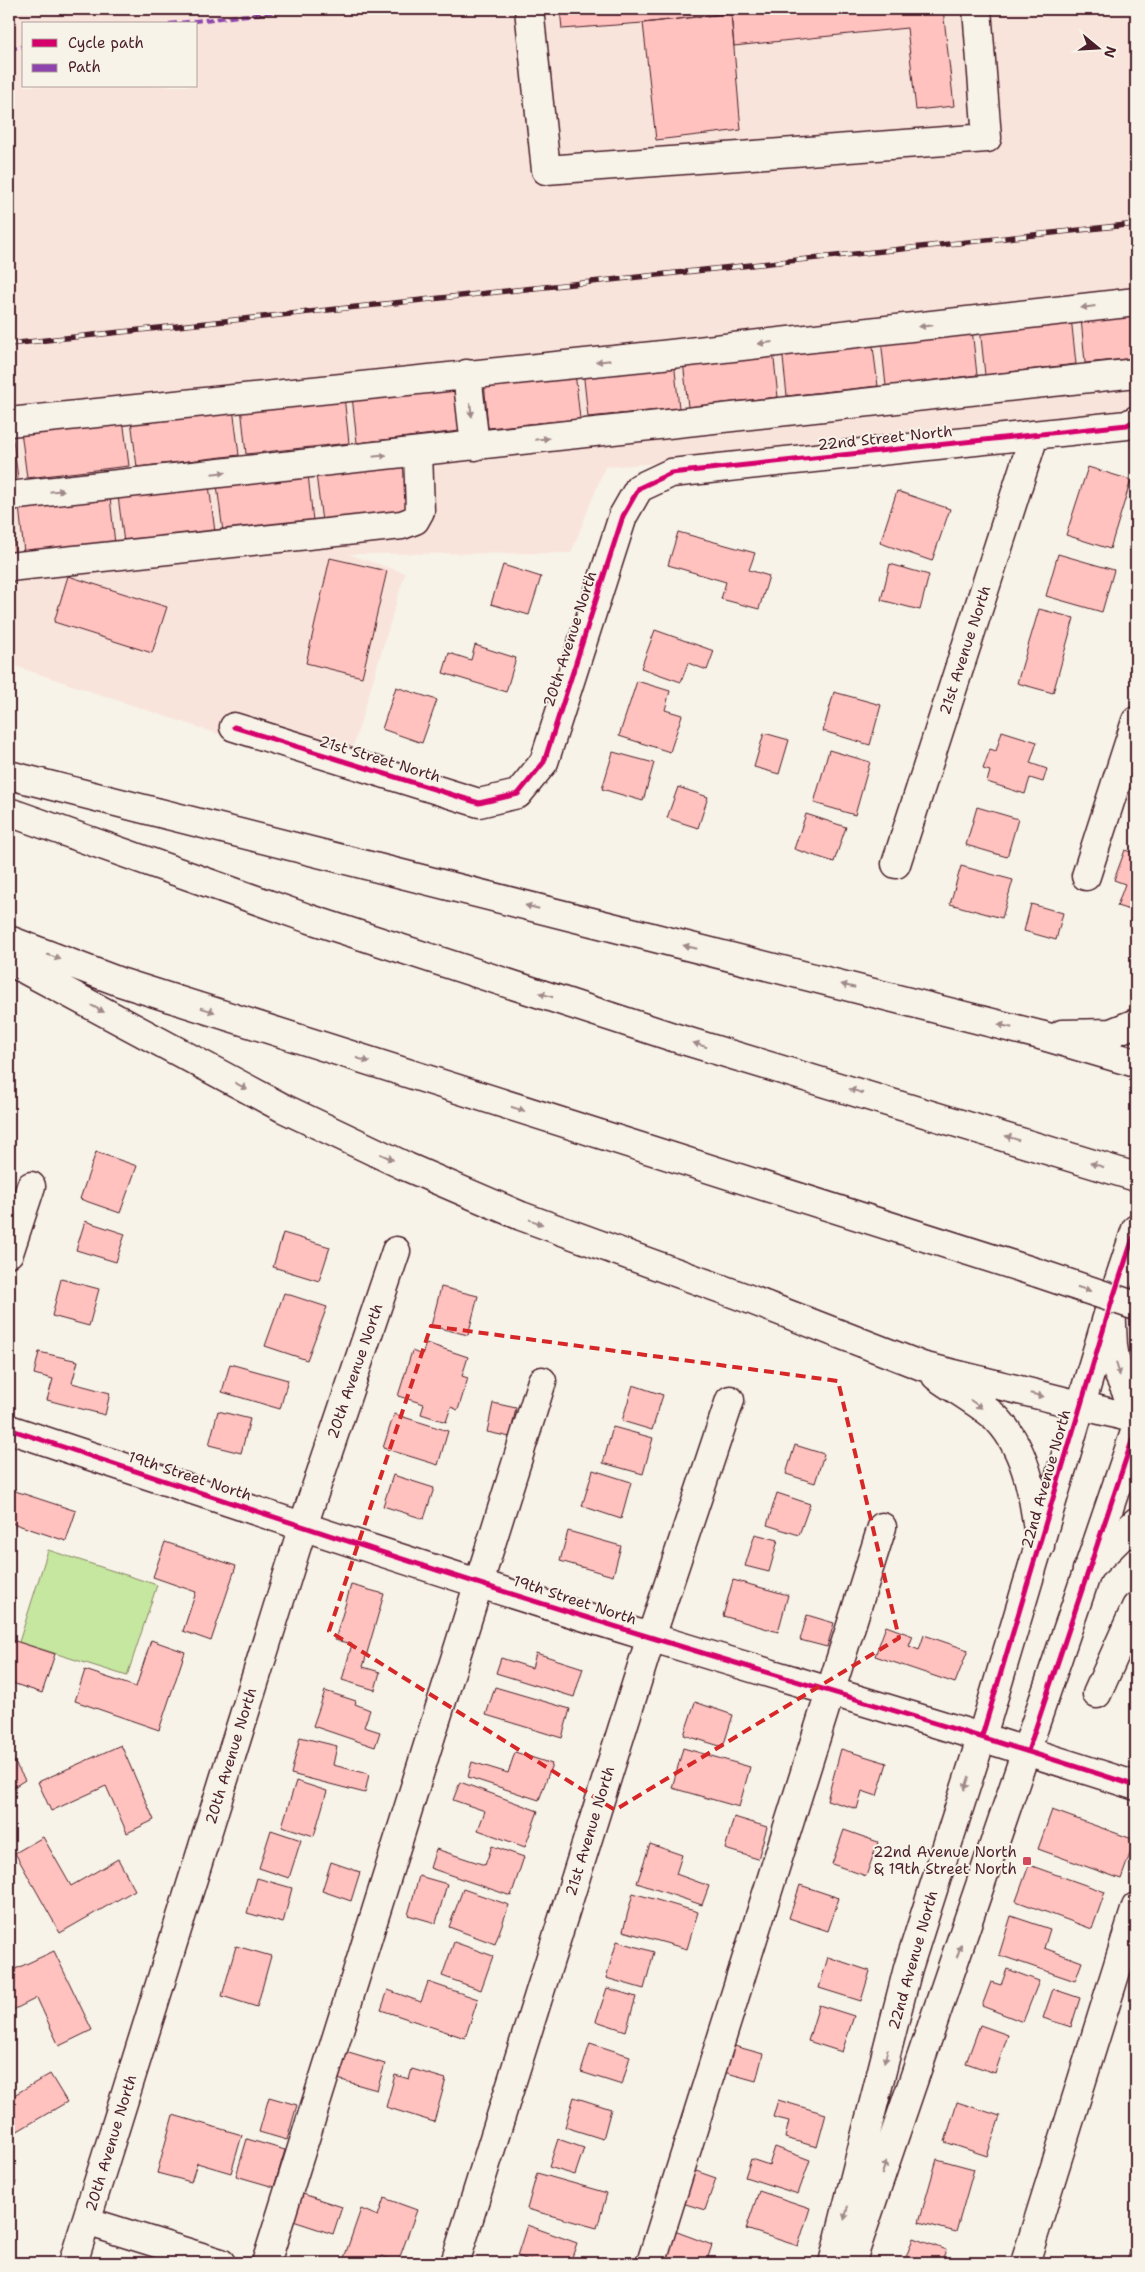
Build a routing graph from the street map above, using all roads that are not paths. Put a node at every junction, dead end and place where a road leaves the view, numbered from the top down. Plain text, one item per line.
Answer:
1 (529, 9) edge
2 (978, 9) edge
3 (1136, 302) edge
4 (1136, 373) edge
5 (466, 374) junction
6 (1136, 420) edge
7 (9, 422) edge
8 (1034, 436) junction
9 (475, 446) junction
10 (418, 452) junction
11 (639, 488) joint
12 (9, 496) edge
13 (9, 567) edge
14 (1136, 721) edge
15 (234, 727) dead end
16 (9, 775) edge
17 (518, 794) joint
18 (9, 812) edge
19 (896, 864) dead end
20 (1086, 876) dead end
21 (9, 940) edge
22 (9, 961) edge
23 (1136, 1023) edge
24 (1040, 1035) junction
25 (1136, 1063) edge
26 (1136, 1177) edge
27 (31, 1186) dead end
28 (1136, 1229) edge
29 (396, 1251) dead end
30 (9, 1252) edge
31 (1124, 1305) edge
32 (922, 1366) junction
33 (542, 1381) dead end
34 (730, 1400) dead end
35 (1081, 1405) junction
36 (1136, 1413) edge
37 (1136, 1419) edge
38 (9, 1429) edge
39 (1136, 1429) edge
40 (1136, 1522) edge
41 (303, 1526) junction
42 (882, 1527) dead end
43 (1040, 1546) junction
44 (1087, 1570) junction
45 (480, 1582) junction
46 (1136, 1609) edge
47 (651, 1637) junction
48 (830, 1690) junction
49 (1097, 1694) dead end
50 (982, 1736) junction
51 (1028, 1751) junction
52 (1136, 1786) edge
53 (1136, 1907) edge
54 (86, 2221) junction
55 (73, 2263) edge
56 (221, 2263) edge
57 (266, 2263) edge
58 (455, 2263) edge
59 (651, 2263) edge
60 (834, 2263) edge
61 (851, 2263) edge
62 (1025, 2263) edge

1 - 2 main road
3 -> 5 main road
9 -> 4 main road
5 - 7 main road
5 -> 9 main road
6 - 8 main road, 22nd Street North
8 - 11 main road, 22nd Street North
8 - 19 main road, 21st Avenue North
9 - 10 main road
12 -> 10 main road
10 - 13 main road
11 - 17 main road, 20th Avenue North
14 - 20 main road
15 - 17 main road, 21st Street North
24 -> 16 main road
26 -> 18 main road
21 -> 31 main road, bridge
22 -> 32 main road
23 - 24 main road
24 - 25 main road
27 - 30 main road
28 - 31 main road, 22nd Avenue North
29 - 41 main road, 20th Avenue North
31 - 35 main road, 22nd Avenue North
31 -> 36 main road
32 -> 35 main road
32 -> 43 main road
33 - 45 main road
34 - 47 main road, 21st Avenue North
35 - 37 main road
35 - 43 main road, 22nd Avenue North
38 - 41 main road, 19th Street North
39 - 44 main road
40 - 44 main road
41 - 45 main road, 19th Street North
41 - 54 main road, 20th Avenue North
42 - 48 main road
43 - 50 main road, 22nd Avenue North
44 - 51 main road
45 - 47 main road, 19th Street North
45 - 57 main road
46 - 49 main road
47 - 48 main road, 19th Street North
47 - 58 main road, 21st Avenue North
48 - 50 main road, 19th Street North
48 - 59 main road
50 - 51 main road, 19th Street North
50 -> 60 main road, 22nd Avenue North
51 - 52 main road, 19th Street North
61 -> 51 main road
53 - 62 main road
54 - 55 main road, 20th Avenue North
54 - 56 main road

